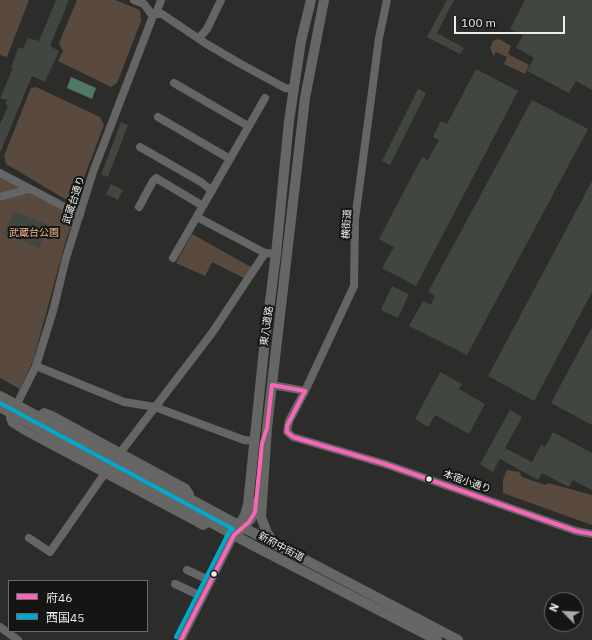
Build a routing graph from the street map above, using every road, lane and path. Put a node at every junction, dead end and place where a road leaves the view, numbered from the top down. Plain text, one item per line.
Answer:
1 (134, 0) edge
2 (161, 0) edge
3 (221, 0) edge
4 (310, 0) edge
5 (387, 0) edge
6 (323, 3) edge
7 (155, 15) junction
8 (199, 38) junction
9 (296, 70) junction
10 (174, 83) dead end
11 (293, 89) junction
12 (265, 98) dead end
13 (158, 117) dead end
14 (303, 117) junction
15 (248, 126) junction
16 (140, 147) dead end
17 (230, 159) junction
18 (0, 173) edge
19 (282, 180) junction
20 (30, 189) junction
21 (212, 191) junction
22 (0, 197) edge
23 (203, 206) junction
24 (139, 207) dead end
25 (80, 215) junction
26 (197, 217) junction
27 (265, 253) junction
28 (276, 254) junction
29 (173, 258) dead end
30 (36, 366) junction
31 (272, 385) junction
32 (305, 391) junction
33 (0, 396) edge
34 (0, 407) edge
35 (156, 407) junction
36 (14, 409) junction
37 (38, 416) junction
38 (267, 428) junction
39 (290, 435) joint
40 (254, 441) junction
41 (120, 453) junction
42 (105, 474) junction
43 (190, 499) junction
44 (211, 522) junction
45 (242, 527) junction
46 (592, 534) edge
47 (234, 535) junction
48 (29, 538) dead end
49 (276, 545) junction
50 (187, 570) dead end
51 (211, 581) junction
52 (175, 584) dead end
53 (203, 597) junction
54 (0, 627) edge
55 (18, 640) edge
56 (181, 640) edge
57 (434, 640) edge
58 (458, 640) edge

1 - 7 street
2 - 7 street, 武蔵台通り
3 - 8 street
4 - 9 main road, 東八道路
5 - 32 street, 横街道
6 - 9 main road
6 - 14 main road, 東八道路
7 - 8 street
7 - 25 street, 武蔵台通り
8 - 11 street
9 - 11 main road, 東八道路
10 - 15 street
11 - 19 main road, 東八道路
12 - 15 street
13 - 17 street
14 - 19 main road
14 - 31 main road, 東八道路
15 - 17 street
16 - 21 street
17 - 21 street
18 - 20 street
19 - 28 main road, 東八道路
20 - 22 street
20 - 25 street
21 - 23 street
23 - 24 street
23 - 26 street
25 - 30 street, 武蔵台通り
26 - 27 street
26 - 29 street
27 - 28 street
27 - 35 street
28 - 40 main road, 東八道路
30 - 35 street
30 - 36 street, 武蔵台通り
31 - 32 street
31 - 38 main road, 東八道路
32 - 39 street, 横街道
33 - 36 main road, 新府中街道
34 - 36 main road, 新府中街道
35 - 40 street
35 - 41 street
36 - 37 main road, 新府中街道
36 - 42 street
36 - 44 main road, 新府中街道
37 - 41 street
37 - 43 main road, 新府中街道
38 - 45 main road, 東八道路
38 - 49 main road, 東八道路
39 - 46 street, 本宿小通り
40 - 45 main road, 東八道路
41 - 43 street
42 - 44 street
42 - 48 street
43 - 45 main road, 新府中街道
44 - 47 main road, 新府中街道
45 - 47 main road, 東八道路
45 - 49 main road, 新府中街道
47 - 51 street
47 - 57 main road, 新府中街道
49 - 58 main road, 新府中街道
50 - 51 street
51 - 53 street
52 - 53 street
53 - 56 street
54 - 55 street

